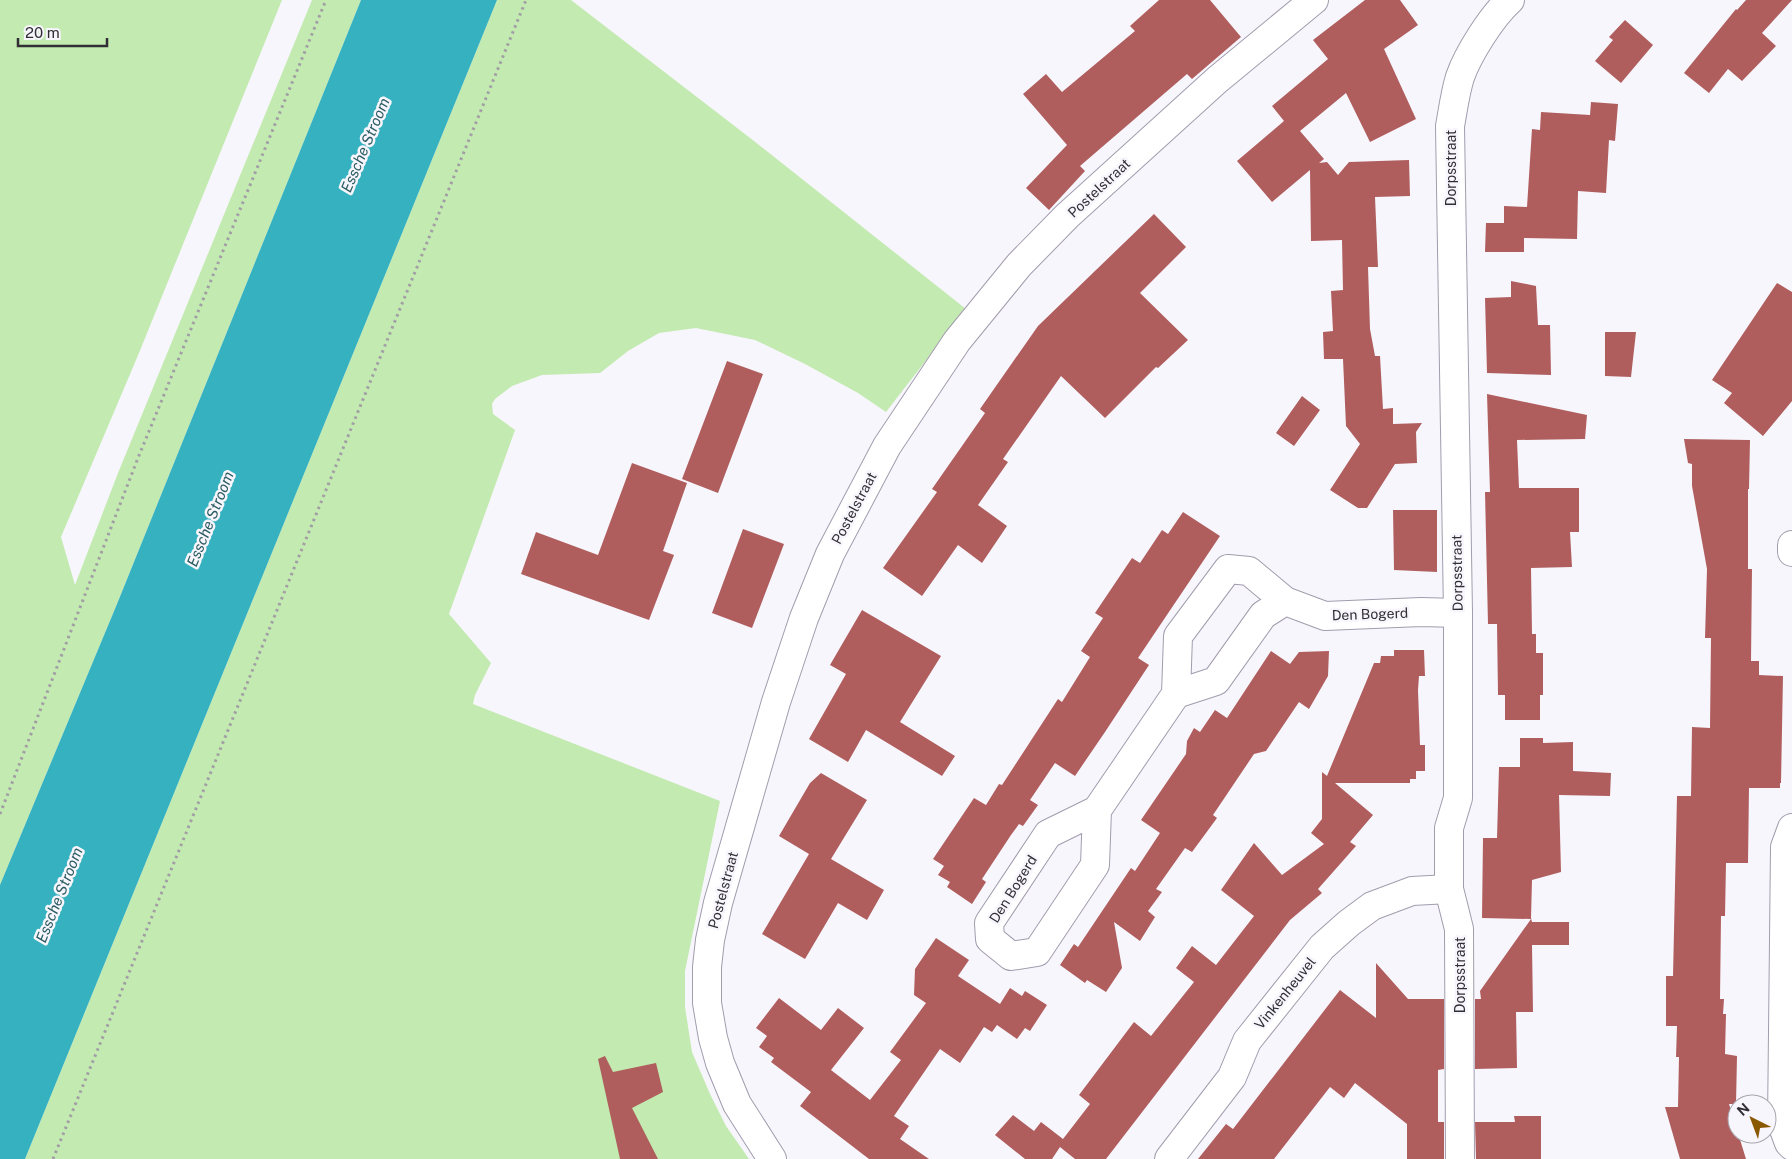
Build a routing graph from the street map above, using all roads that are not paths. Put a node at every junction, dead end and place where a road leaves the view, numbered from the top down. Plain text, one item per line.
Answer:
1 (1314, 0) edge
2 (1510, 0) edge
3 (1792, 545) edge
4 (1792, 552) edge
5 (1285, 601) junction
6 (1458, 613) junction
7 (1176, 694) junction
8 (1098, 810) junction
9 (1792, 828) edge
10 (1449, 889) junction
11 (1787, 1018) edge
12 (1792, 1146) edge
13 (772, 1159) edge
14 (1169, 1159) edge
15 (1460, 1159) edge

1 - 13 street, Postelstraat
2 - 6 street, Dorpsstraat
3 - 4 street
5 - 6 street, Den Bogerd
5 - 7 street
5 - 7 street, Den Bogerd
6 - 10 street, Dorpsstraat
7 - 8 street
8 - 8 street, Den Bogerd
9 - 11 street
10 - 14 street, Vinkenheuvel
10 - 15 street, Dorpsstraat
11 - 12 street

